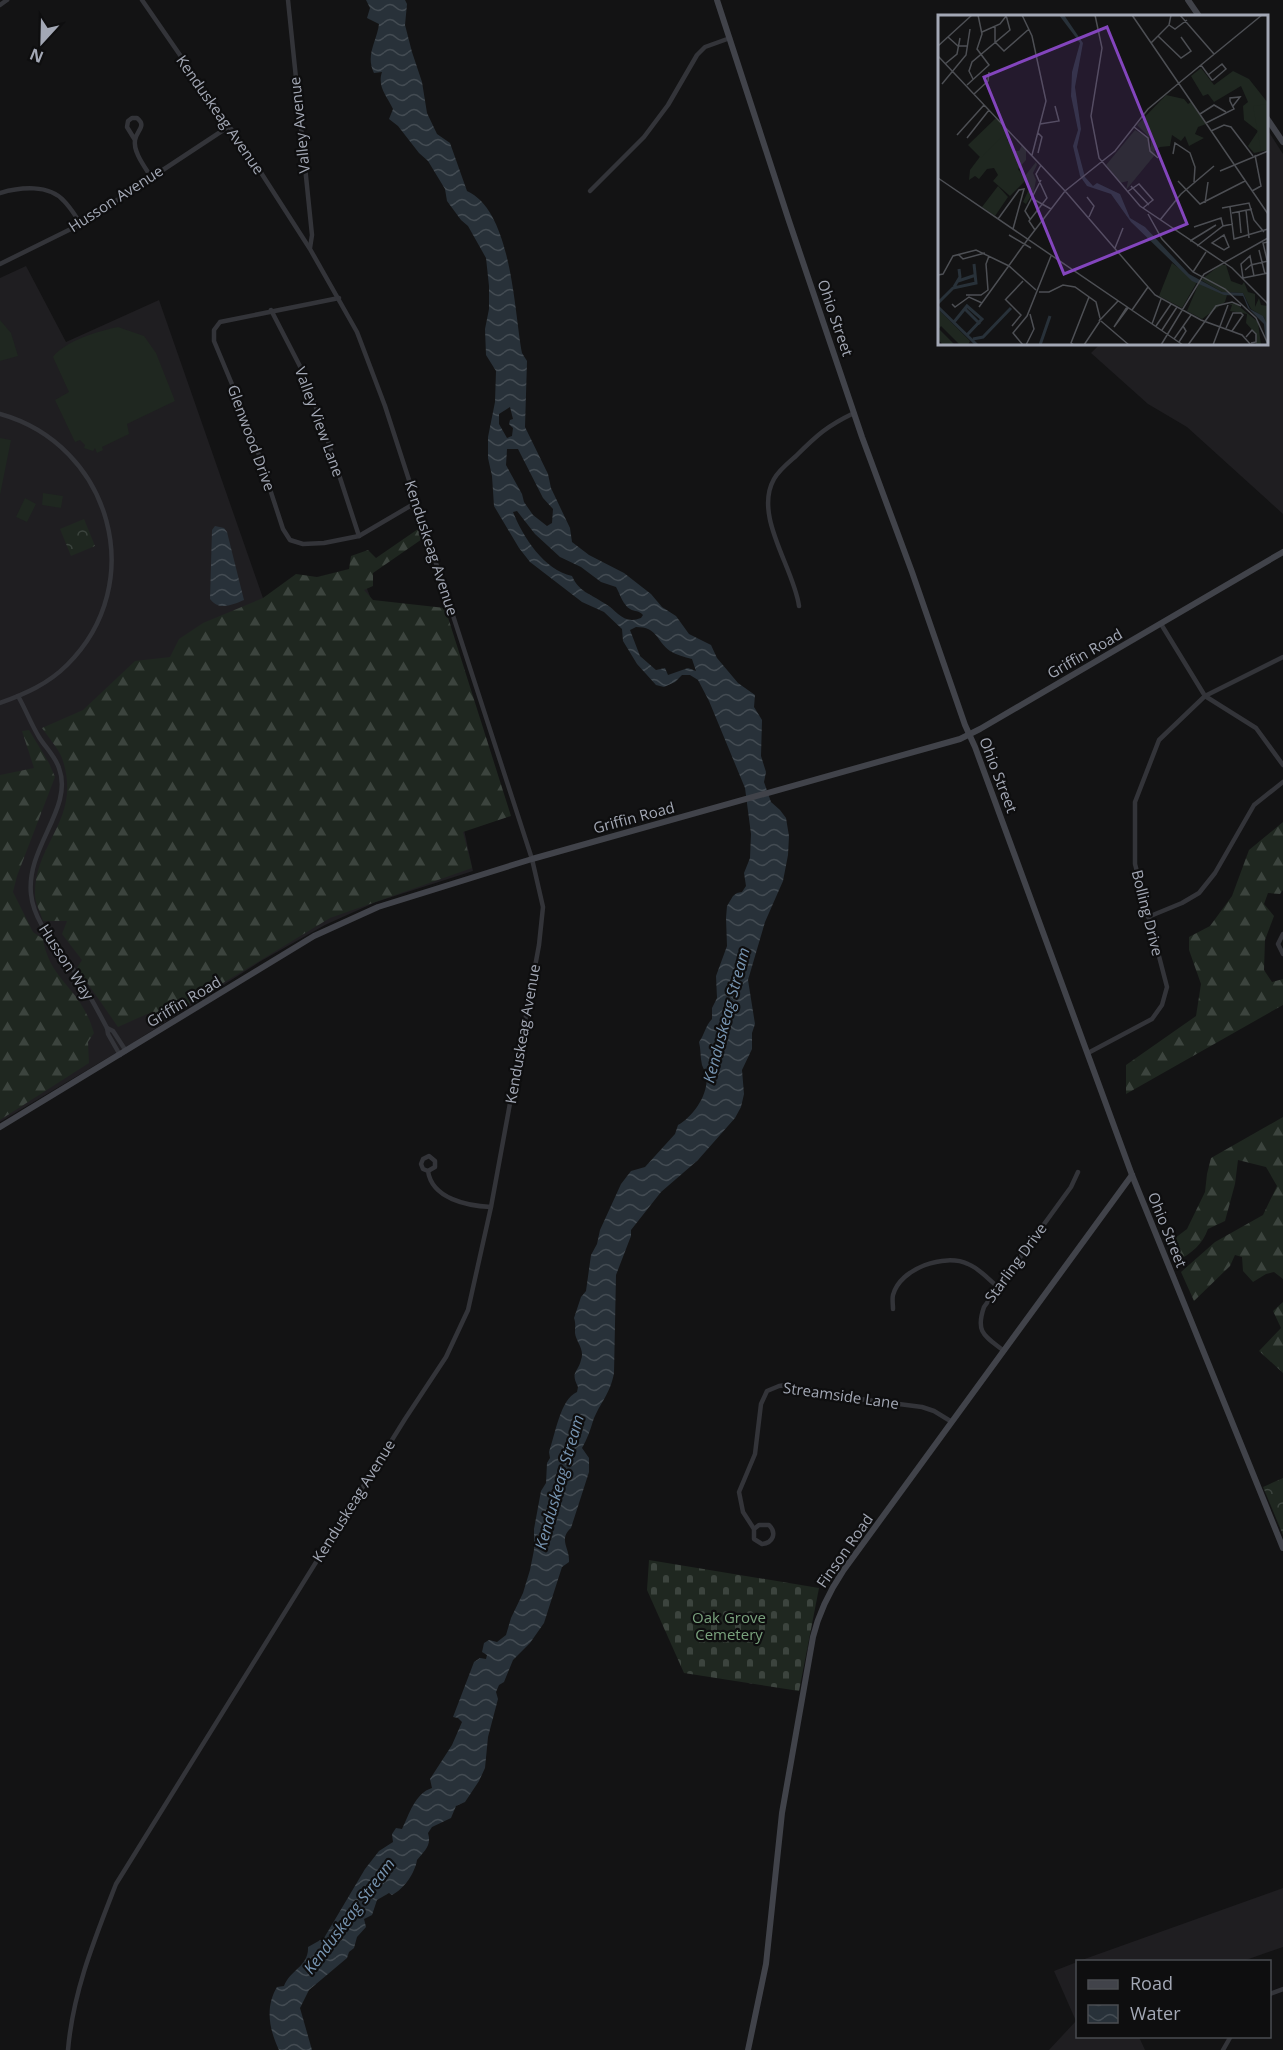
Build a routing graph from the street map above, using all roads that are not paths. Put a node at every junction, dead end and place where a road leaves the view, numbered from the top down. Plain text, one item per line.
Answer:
1 (7, 0) edge
2 (142, 0) edge
3 (288, 0) edge
4 (717, 0) edge
5 (1188, 0) edge
6 (0, 5) edge
7 (1198, 15) edge
8 (730, 38) junction
9 (1268, 120) edge
10 (228, 127) junction
11 (135, 140) junction
12 (1283, 142) edge
13 (151, 177) junction
14 (590, 191) dead end
15 (0, 193) edge
16 (81, 224) junction
17 (310, 249) junction
18 (0, 264) edge
19 (339, 298) junction
20 (271, 310) junction
21 (854, 413) junction
22 (0, 414) edge
23 (417, 502) junction
24 (358, 537) junction
25 (1283, 552) edge
26 (799, 606) dead end
27 (1161, 624) junction
28 (1283, 657) edge
29 (18, 696) junction
30 (1204, 696) junction
31 (0, 702) edge
32 (970, 735) junction
33 (1283, 765) edge
34 (1283, 782) edge
35 (532, 859) junction
36 (1148, 917) junction
37 (1283, 934) edge
38 (1283, 954) edge
39 (123, 1053) junction
40 (1088, 1053) junction
41 (0, 1127) edge
42 (428, 1171) dead end
43 (1078, 1172) dead end
44 (1132, 1175) junction
45 (491, 1207) junction
46 (998, 1287) junction
47 (893, 1309) dead end
48 (1004, 1351) junction
49 (952, 1422) junction
50 (754, 1529) junction
51 (1283, 1548) edge
52 (68, 2050) edge
53 (748, 2050) edge

1 - 6 street
2 - 10 street, Kenduskeag Avenue
3 - 17 street, Valley Avenue
4 - 8 street, Ohio Street
5 - 7 street
8 - 14 street
8 - 21 street, Ohio Street
9 - 12 street
10 - 13 street, Husson Avenue
10 - 17 street, Kenduskeag Avenue
11 - 11 street
11 - 13 street
13 - 16 street, Husson Avenue
15 - 16 street
16 - 18 street, Husson Avenue
17 - 19 street, Kenduskeag Avenue
19 - 20 street, Glenwood Drive
19 - 23 street, Kenduskeag Avenue
20 - 24 street, Valley View Lane
20 - 24 street, Glenwood Drive
21 - 26 street
21 - 32 street, Ohio Street
22 - 29 street
23 - 24 street, Glenwood Drive
23 - 35 street, Kenduskeag Avenue
25 - 27 street, Griffin Road
27 - 30 street
27 - 32 street, Griffin Road
28 - 30 street, Bolling Drive
29 - 31 street
29 - 39 street, Husson Way
30 - 33 street
30 - 36 street, Bolling Drive
32 - 35 street, Griffin Road
32 - 40 street, Ohio Street
34 - 36 street
35 - 39 street, Griffin Road
35 - 45 street, Kenduskeag Avenue
36 - 40 street, Bolling Drive
37 - 38 street
39 - 41 street, Griffin Road
40 - 44 street, Ohio Street
42 - 45 street
43 - 46 street, Starling Drive
44 - 48 street, Finson Road
44 - 51 street, Ohio Street
45 - 52 street, Kenduskeag Avenue
46 - 47 street
46 - 48 street, Starling Drive
48 - 49 street, Finson Road
49 - 50 street, Streamside Lane
49 - 53 street, Finson Road
50 - 50 street, Streamside Lane

